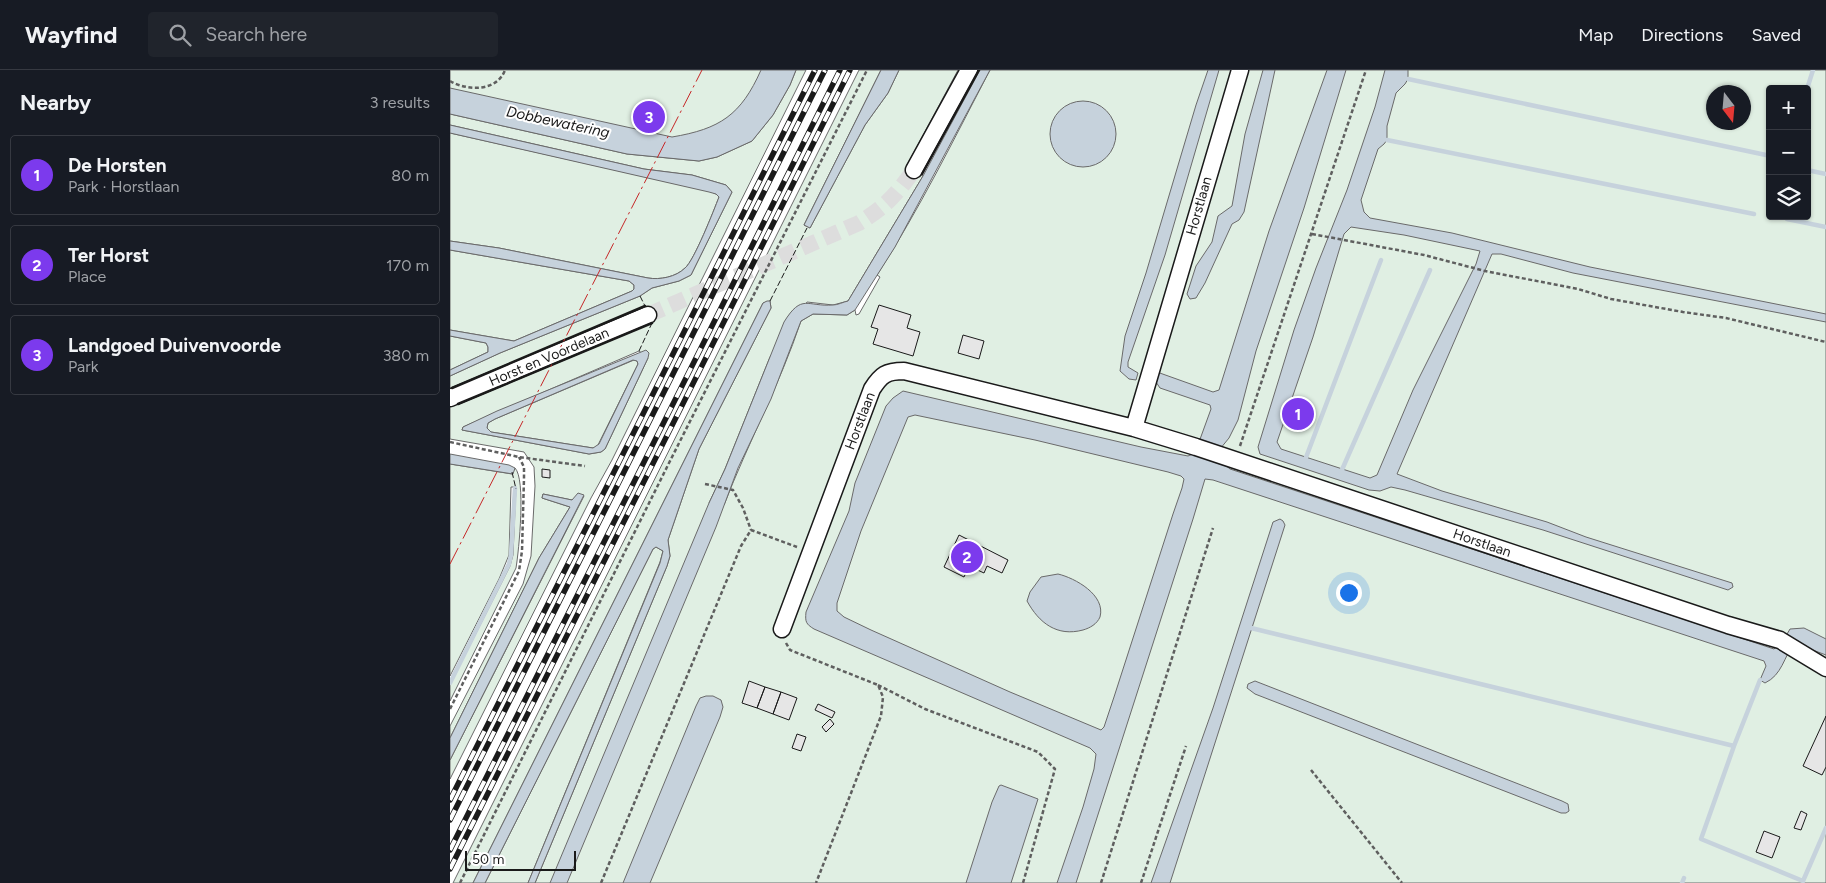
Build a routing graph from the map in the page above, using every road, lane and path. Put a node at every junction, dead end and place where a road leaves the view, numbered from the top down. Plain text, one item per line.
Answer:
1 (505, 70) edge
2 (867, 70) edge
3 (969, 70) edge
4 (1240, 70) edge
5 (1366, 70) edge
6 (450, 81) edge
7 (914, 170) tunnel mouth
8 (1312, 234) junction
9 (648, 315) tunnel mouth
10 (1826, 342) edge
11 (450, 398) edge
12 (1134, 428) junction
13 (450, 442) edge
14 (519, 457) junction
15 (1228, 457) junction
16 (584, 466) dead end
17 (705, 484) dead end
18 (1213, 528) dead end
19 (751, 530) junction
20 (810, 553) junction
21 (782, 628) joint
22 (1826, 668) edge
23 (878, 685) junction
24 (450, 709) edge
25 (1186, 746) dead end
26 (1311, 770) dead end
27 (460, 883) edge
28 (601, 883) edge
29 (816, 883) edge
30 (1023, 883) edge
31 (1101, 883) edge
32 (1141, 883) edge
33 (1402, 883) edge

1 - 6 path
2 - 27 path
3 - 7 street
4 - 12 street, Horstlaan
5 - 8 path
8 - 10 path
8 - 15 path
9 - 11 street, Horst en Voordelaan
12 - 15 street, Horstlaan
12 - 20 street, Horstlaan
13 - 14 path
14 - 16 path
14 - 24 path
15 - 22 street, Horstlaan
17 - 19 path
18 - 31 path
19 - 20 path
19 - 28 path
20 - 21 street, Horstlaan
21 - 23 path
23 - 29 path
23 - 30 path
25 - 32 path
26 - 33 path

